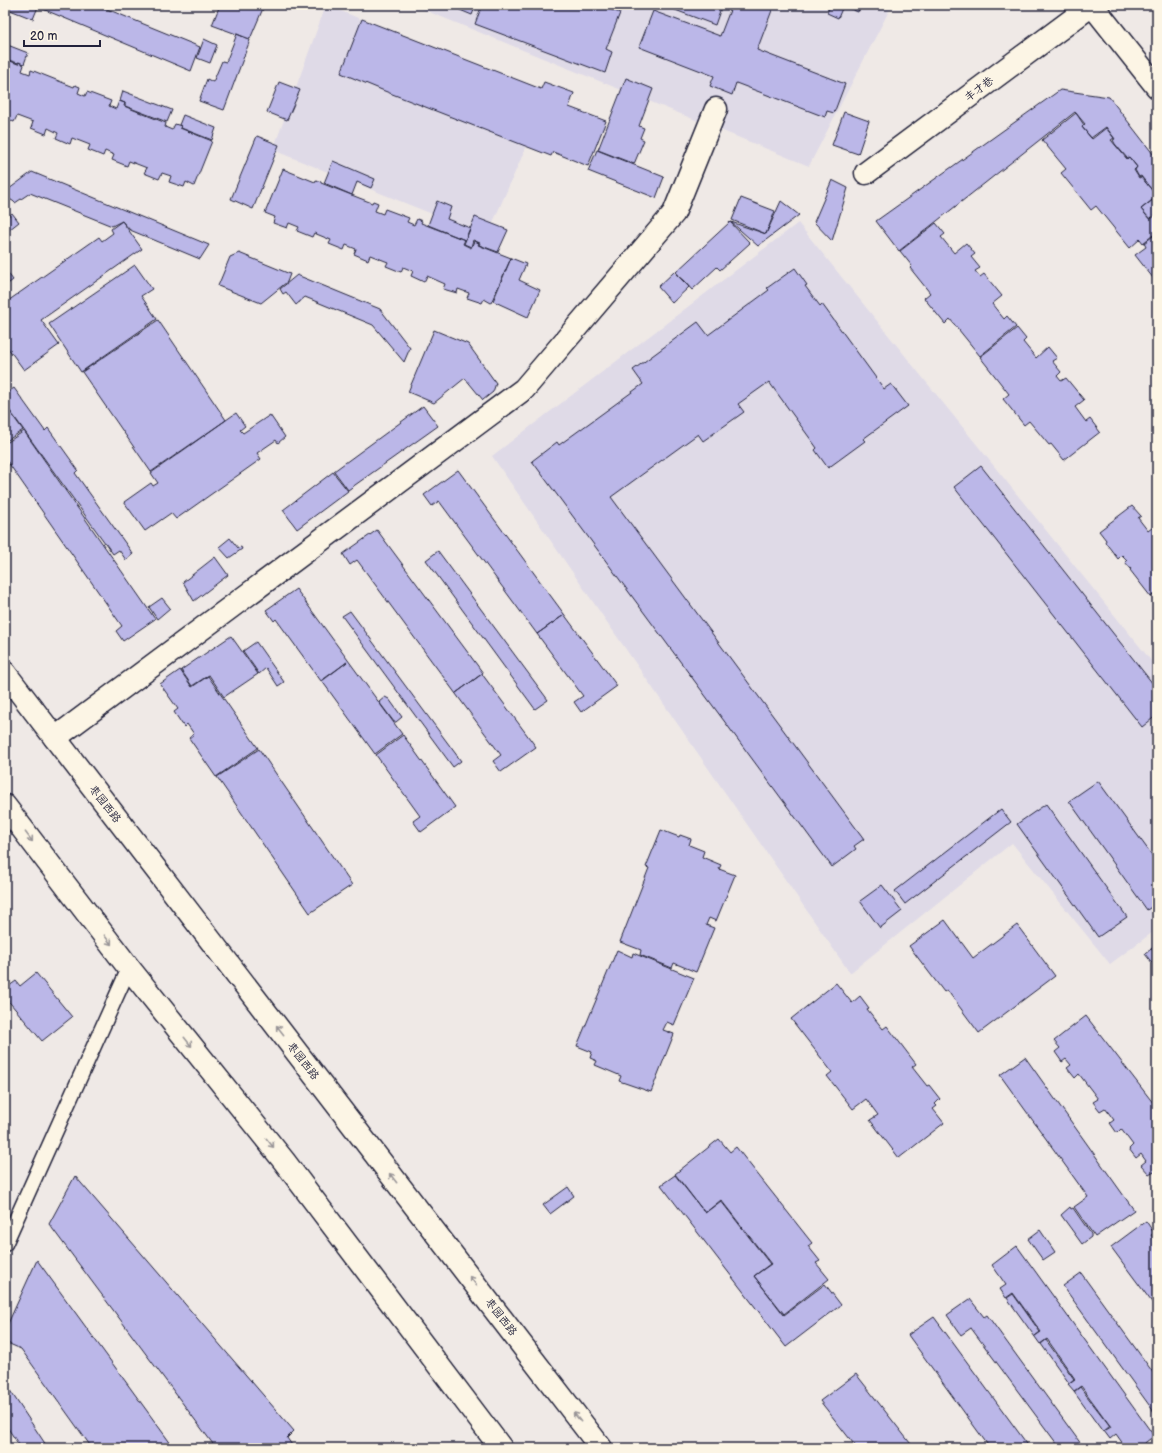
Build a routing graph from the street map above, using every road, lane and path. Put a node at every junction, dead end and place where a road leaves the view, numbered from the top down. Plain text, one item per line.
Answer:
1 (1092, 5) edge
2 (1157, 86) edge
3 (716, 108) dead end
4 (866, 173) dead end
5 (5, 673) edge
6 (55, 738) junction
7 (5, 806) edge
8 (129, 968) junction
9 (5, 1244) edge
10 (501, 1448) edge
11 (601, 1448) edge

1 - 2 main road
1 - 4 main road, 丰才巷
3 - 6 main road
5 - 6 main road, 枣园西路
11 -> 6 main road, 枣园西路
7 -> 8 main road
8 - 9 lane
8 -> 10 main road

